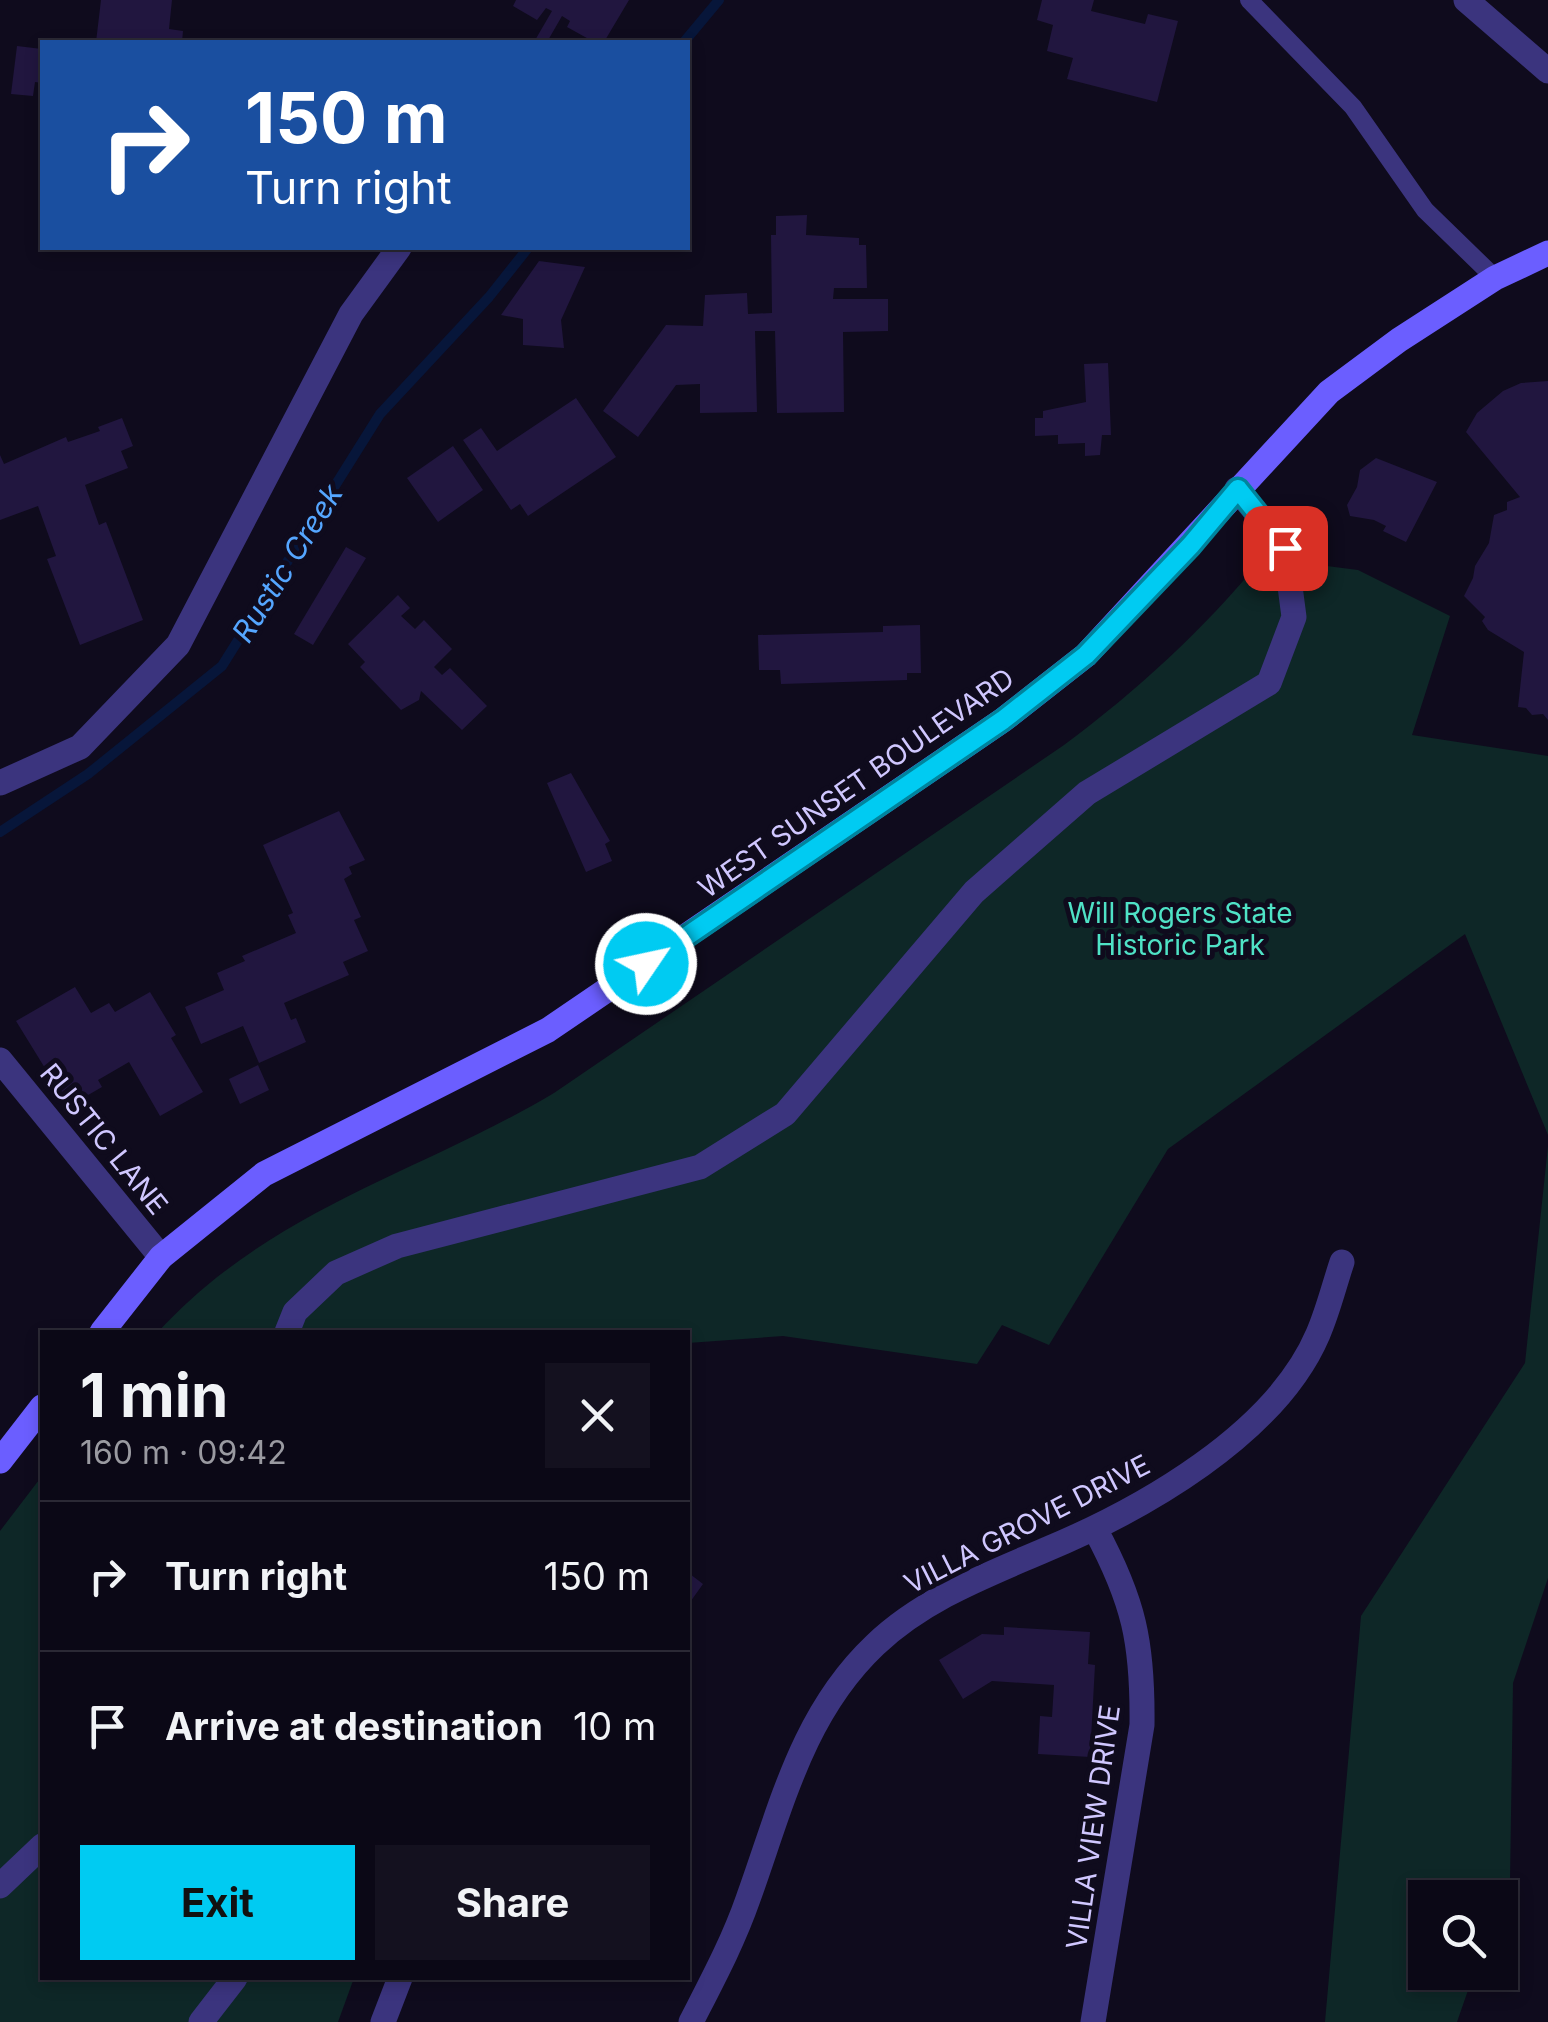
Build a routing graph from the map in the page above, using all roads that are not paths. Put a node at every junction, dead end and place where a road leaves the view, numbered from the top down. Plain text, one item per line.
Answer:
1 (1249, 0) edge
2 (1466, 0) edge
3 (1548, 71) edge
4 (398, 250) edge
5 (1548, 253) edge
6 (1495, 278) junction
7 (1238, 489) junction
8 (0, 782) edge
9 (0, 1060) edge
10 (161, 1257) junction
11 (1342, 1262) dead end
12 (104, 1330) edge
13 (287, 1330) edge
14 (40, 1411) edge
15 (0, 1462) edge
16 (1095, 1529) junction
17 (40, 1848) edge
18 (0, 1886) edge
19 (233, 1980) edge
20 (399, 1980) edge
21 (201, 2022) edge
22 (383, 2022) edge
23 (691, 2022) edge
24 (1092, 2022) edge

1 - 6 lane
2 - 3 street
4 - 8 street
5 - 6 main road, WEST SUNSET BOULEVARD
6 - 7 main road, WEST SUNSET BOULEVARD
7 - 10 main road, WEST SUNSET BOULEVARD
7 - 13 street
9 - 10 street, RUSTIC LANE
10 - 12 main road, WEST SUNSET BOULEVARD
11 - 16 street, VILLA GROVE DRIVE
14 - 15 main road
16 - 23 street, VILLA GROVE DRIVE
16 - 24 street, VILLA VIEW DRIVE
17 - 18 street
19 - 21 street
20 - 22 street

